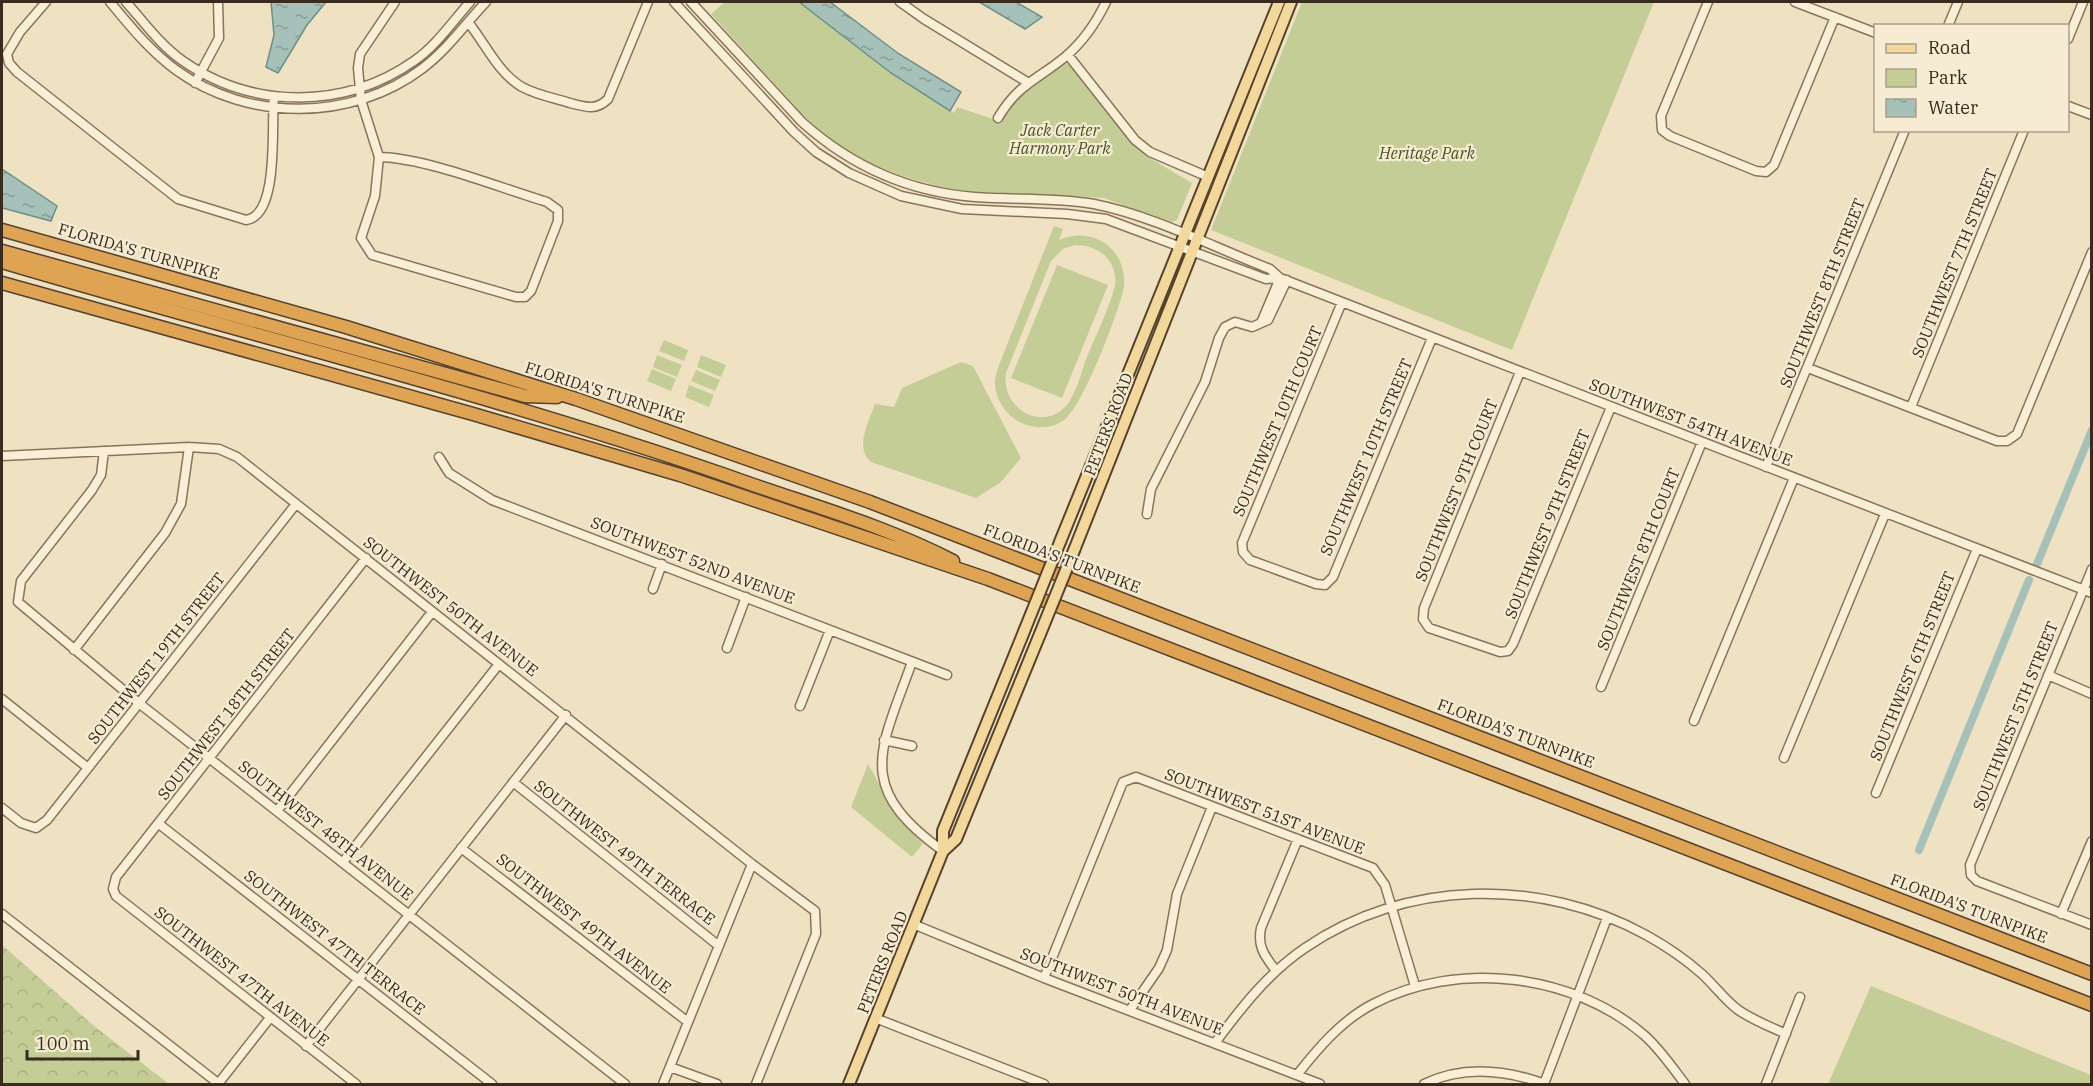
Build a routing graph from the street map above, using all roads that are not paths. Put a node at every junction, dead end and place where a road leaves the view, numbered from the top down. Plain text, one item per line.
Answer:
1 (46, 2) edge
2 (110, 2) edge
3 (126, 2) edge
4 (218, 2) edge
5 (395, 2) edge
6 (470, 2) edge
7 (486, 2) edge
8 (648, 2) edge
9 (674, 2) edge
10 (692, 2) edge
11 (900, 2) edge
12 (1106, 2) edge
13 (1279, 2) edge
14 (1291, 2) edge
15 (1707, 2) edge
16 (1795, 2) edge
17 (1958, 2) edge
18 (2083, 2) edge
19 (1835, 17) junction
20 (468, 22) junction
21 (1949, 24) edge
22 (1874, 33) edge
23 (2069, 34) edge
24 (1068, 55) junction
25 (201, 72) junction
26 (1027, 82) junction
27 (195, 83) junction
28 (362, 88) junction
29 (274, 96) junction
30 (362, 100) junction
31 (273, 107) junction
32 (2069, 107) edge
33 (2091, 115) edge
34 (998, 118) dead end
35 (1904, 132) edge
36 (2023, 132) edge
37 (380, 157) junction
38 (1206, 176) junction
39 (2, 230) edge
40 (1183, 235) junction
41 (1193, 245) junction
42 (1179, 246) junction
43 (2, 251) edge
44 (2091, 252) edge
45 (2, 262) edge
46 (1283, 279) junction
47 (2, 284) edge
48 (1342, 302) junction
49 (1432, 338) junction
50 (1808, 368) junction
51 (1520, 372) junction
52 (576, 399) junction
53 (1611, 407) junction
54 (1911, 407) junction
55 (1702, 442) junction
56 (189, 447) junction
57 (104, 452) junction
58 (2, 456) edge
59 (439, 457) dead end
60 (1766, 467) junction
61 (1794, 478) junction
62 (296, 504) junction
63 (1147, 514) dead end
64 (1885, 514) junction
65 (1977, 549) junction
66 (366, 558) junction
67 (662, 564) junction
68 (2091, 569) edge
69 (988, 579) junction
70 (1325, 585) joint
71 (653, 589) dead end
72 (2087, 591) edge
73 (746, 597) junction
74 (432, 612) junction
75 (830, 630) junction
76 (727, 648) dead end
77 (74, 650) junction
78 (1508, 651) joint
79 (912, 663) junction
80 (499, 664) junction
81 (947, 675) dead end
82 (2048, 675) junction
83 (1601, 687) dead end
84 (2091, 694) edge
85 (2, 699) edge
86 (140, 704) junction
87 (800, 706) dead end
88 (566, 715) junction
89 (1694, 721) dead end
90 (884, 740) junction
91 (912, 746) dead end
92 (210, 758) junction
93 (1784, 758) dead end
94 (88, 768) junction
95 (513, 782) junction
96 (1876, 794) dead end
97 (1212, 807) junction
98 (2, 808) edge
99 (277, 811) junction
100 (159, 824) junction
101 (1298, 839) junction
102 (2091, 842) edge
103 (461, 848) junction
104 (943, 851) junction
105 (344, 862) junction
106 (752, 864) junction
107 (113, 889) joint
108 (1391, 906) junction
109 (2, 914) edge
110 (2061, 914) junction
111 (409, 915) junction
112 (1607, 918) junction
113 (913, 924) junction
114 (2091, 926) edge
115 (719, 946) junction
116 (1276, 971) junction
117 (2091, 974) edge
118 (1044, 978) junction
119 (358, 979) junction
120 (1415, 986) junction
121 (1577, 998) junction
122 (1800, 998) dead end
123 (2091, 1005) edge
124 (1130, 1010) junction
125 (875, 1018) junction
126 (269, 1019) junction
127 (688, 1022) junction
128 (1786, 1034) junction
129 (1215, 1043) junction
130 (306, 1046) junction
131 (670, 1067) junction
132 (1297, 1075) junction
133 (219, 1084) edge
134 (356, 1084) edge
135 (492, 1084) edge
136 (626, 1084) edge
137 (663, 1084) edge
138 (717, 1084) edge
139 (756, 1084) edge
140 (849, 1084) edge
141 (1044, 1084) edge
142 (1320, 1084) edge
143 (1424, 1084) edge
144 (1545, 1084) edge
145 (1685, 1084) edge
146 (1766, 1084) edge

1 - 31 street
2 - 27 street
3 - 25 street
4 - 25 street
5 - 28 street
6 - 28 street
7 - 20 street
8 - 20 street
9 - 42 street, SOUTHWEST 54TH AVENUE
10 - 40 street, SOUTHWEST 54TH AVENUE
11 - 26 street
12 - 24 street
13 - 38 main road, PETERS ROAD
14 - 41 main road, PETERS ROAD
15 - 19 street
16 - 19 street
17 - 21 street
18 - 23 street
19 - 22 street
20 - 30 street
24 - 26 street
24 - 38 street
25 - 27 street
25 - 29 street
26 - 34 street
27 - 31 street
28 - 29 street
28 - 30 street
29 - 31 street
30 - 31 street
30 - 37 street
32 - 33 street
35 - 50 street, SOUTHWEST 8TH STREET
36 - 54 street, SOUTHWEST 7TH STREET
37 - 37 street
38 - 40 main road, PETERS ROAD
39 - 52 highway, FLORIDA'S TURNPIKE
40 - 41 street, SOUTHWEST 54TH AVENUE
40 - 42 main road, PETERS ROAD
41 - 42 street, SOUTHWEST 54TH AVENUE
41 - 46 street, SOUTHWEST 54TH AVENUE
41 - 104 main road, PETERS ROAD, bridge
42 - 104 main road, PETERS ROAD, bridge
43 - 52 highway
44 - 54 street
45 - 69 highway
46 - 48 street, SOUTHWEST 54TH AVENUE
46 - 63 street
47 - 69 highway
48 - 49 street, SOUTHWEST 54TH AVENUE
48 - 70 street, SOUTHWEST 10TH COURT
49 - 51 street, SOUTHWEST 54TH AVENUE
49 - 70 street, SOUTHWEST 10TH STREET
50 - 54 street
50 - 60 street, SOUTHWEST 8TH STREET
51 - 53 street, SOUTHWEST 54TH AVENUE
51 - 78 street, SOUTHWEST 9TH COURT
52 - 117 highway, FLORIDA'S TURNPIKE
53 - 55 street, SOUTHWEST 54TH AVENUE
53 - 78 street, SOUTHWEST 9TH STREET
55 - 60 street, SOUTHWEST 54TH AVENUE
55 - 83 street, SOUTHWEST 8TH COURT
56 - 57 street, SOUTHWEST 50TH AVENUE
56 - 62 street, SOUTHWEST 50TH AVENUE
56 - 77 street
57 - 58 street, SOUTHWEST 50TH AVENUE
57 - 77 street, SOUTHWEST 48TH AVENUE
59 - 67 street, SOUTHWEST 52ND AVENUE
60 - 61 street, SOUTHWEST 54TH AVENUE
61 - 64 street, SOUTHWEST 54TH AVENUE
61 - 89 street
62 - 66 street, SOUTHWEST 50TH AVENUE
62 - 86 street, SOUTHWEST 19TH STREET
64 - 65 street, SOUTHWEST 54TH AVENUE
64 - 93 street
65 - 72 street, SOUTHWEST 54TH AVENUE
65 - 96 street, SOUTHWEST 6TH STREET
66 - 74 street, SOUTHWEST 50TH AVENUE
66 - 92 street, SOUTHWEST 18TH STREET
67 - 71 street
67 - 73 street, SOUTHWEST 52ND AVENUE
68 - 72 street, SOUTHWEST 5TH STREET
69 - 123 highway
72 - 82 street, SOUTHWEST 5TH STREET
73 - 75 street, SOUTHWEST 52ND AVENUE
73 - 76 street
74 - 80 street, SOUTHWEST 50TH AVENUE
74 - 99 street
75 - 79 street, SOUTHWEST 52ND AVENUE
75 - 87 street
77 - 86 street, SOUTHWEST 48TH AVENUE
79 - 81 street, SOUTHWEST 52ND AVENUE
79 - 90 street
80 - 88 street, SOUTHWEST 50TH AVENUE
80 - 105 street
82 - 84 street
82 - 110 street, SOUTHWEST 5TH STREET
85 - 94 street
86 - 92 street, SOUTHWEST 48TH AVENUE
86 - 94 street, SOUTHWEST 19TH STREET
88 - 95 street
88 - 106 street, SOUTHWEST 50TH AVENUE
90 - 91 street
90 - 104 street
92 - 99 street, SOUTHWEST 48TH AVENUE
92 - 100 street, SOUTHWEST 18TH STREET
94 - 98 street, SOUTHWEST 19TH STREET
95 - 103 street
95 - 115 street, SOUTHWEST 49TH TERRACE
97 - 101 street, SOUTHWEST 51ST AVENUE
97 - 118 street, SOUTHWEST 51ST AVENUE
97 - 124 street
99 - 105 street, SOUTHWEST 48TH AVENUE
100 - 107 street, SOUTHWEST 18TH STREET
100 - 119 street, SOUTHWEST 47TH TERRACE
101 - 108 street, SOUTHWEST 51ST AVENUE
101 - 116 street
102 - 110 street
103 - 111 street
103 - 127 street, SOUTHWEST 49TH AVENUE
104 - 113 main road, PETERS ROAD
105 - 111 street, SOUTHWEST 48TH AVENUE
106 - 115 street
106 - 139 street, SOUTHWEST 50TH AVENUE
107 - 126 street, SOUTHWEST 47TH AVENUE
108 - 112 street
108 - 116 street
108 - 120 street, SOUTHWEST 51ST AVENUE
109 - 133 street
110 - 114 street
111 - 119 street
111 - 136 street, SOUTHWEST 48TH AVENUE
112 - 121 street
112 - 128 street
113 - 118 street, SOUTHWEST 50TH AVENUE
113 - 125 main road, PETERS ROAD
115 - 127 street
116 - 129 street
118 - 124 street, SOUTHWEST 50TH AVENUE
119 - 130 street
119 - 135 street, SOUTHWEST 47TH TERRACE
120 - 121 street
120 - 132 street
121 - 144 street
121 - 145 street
122 - 128 street
124 - 129 street, SOUTHWEST 50TH AVENUE
125 - 140 main road, PETERS ROAD
125 - 141 street
126 - 130 street, SOUTHWEST 47TH AVENUE
126 - 133 street
127 - 131 street
128 - 146 street
129 - 132 street, SOUTHWEST 50TH AVENUE
130 - 134 street, SOUTHWEST 47TH AVENUE
131 - 137 street
131 - 138 street
132 - 142 street, SOUTHWEST 50TH AVENUE
143 - 144 street

